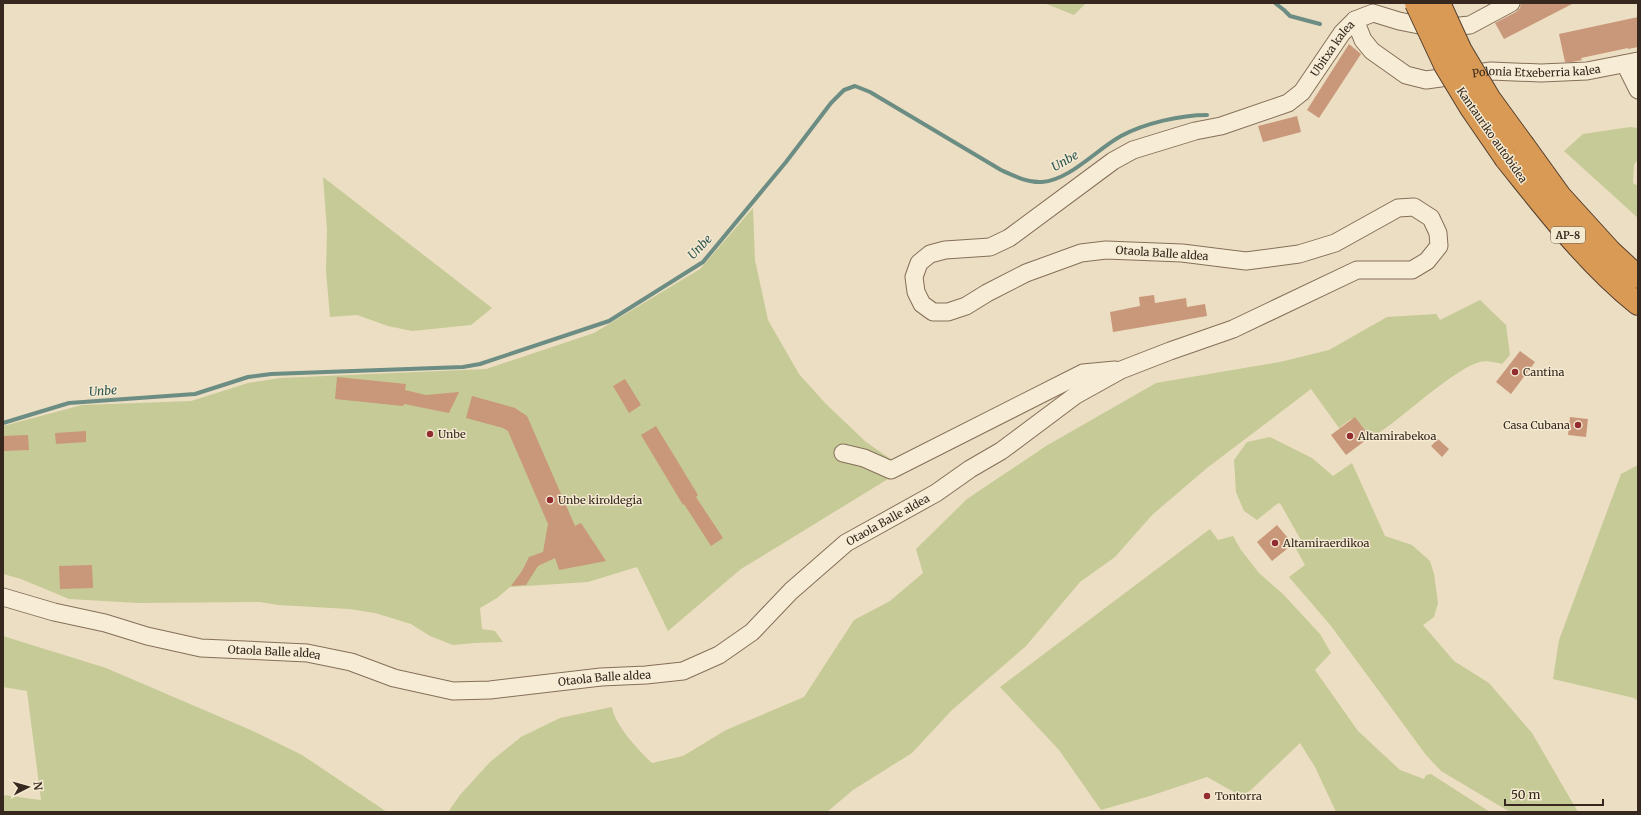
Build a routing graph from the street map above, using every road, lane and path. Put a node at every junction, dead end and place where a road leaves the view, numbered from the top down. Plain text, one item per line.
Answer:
1 (1416, 3) edge
2 (1449, 3) edge
3 (1511, 3) edge
4 (1373, 8) edge
5 (1438, 12) edge
6 (1355, 20) junction
7 (1632, 63) edge
8 (1638, 90) edge
9 (1288, 102) joint
10 (1638, 277) edge
11 (1638, 304) edge
12 (1121, 370) junction
13 (842, 453) dead end
14 (3, 596) edge

1 - 11 highway, Kantauriko autobidea / AP-8, bridge
2 - 5 street
3 - 5 street
4 - 5 street, Ubitxa kalea
4 - 6 street, Ubitxa kalea
5 - 10 highway, Kantauriko autobidea / AP-8, bridge
6 - 7 street, Polonia Etxeberria kalea
6 - 9 street, Ubitxa kalea
7 - 8 street, Polonia Etxeberria kalea
9 - 12 street, Otaola Balle aldea
12 - 13 street, Otaola Balle aldea
12 - 14 street, Otaola Balle aldea

